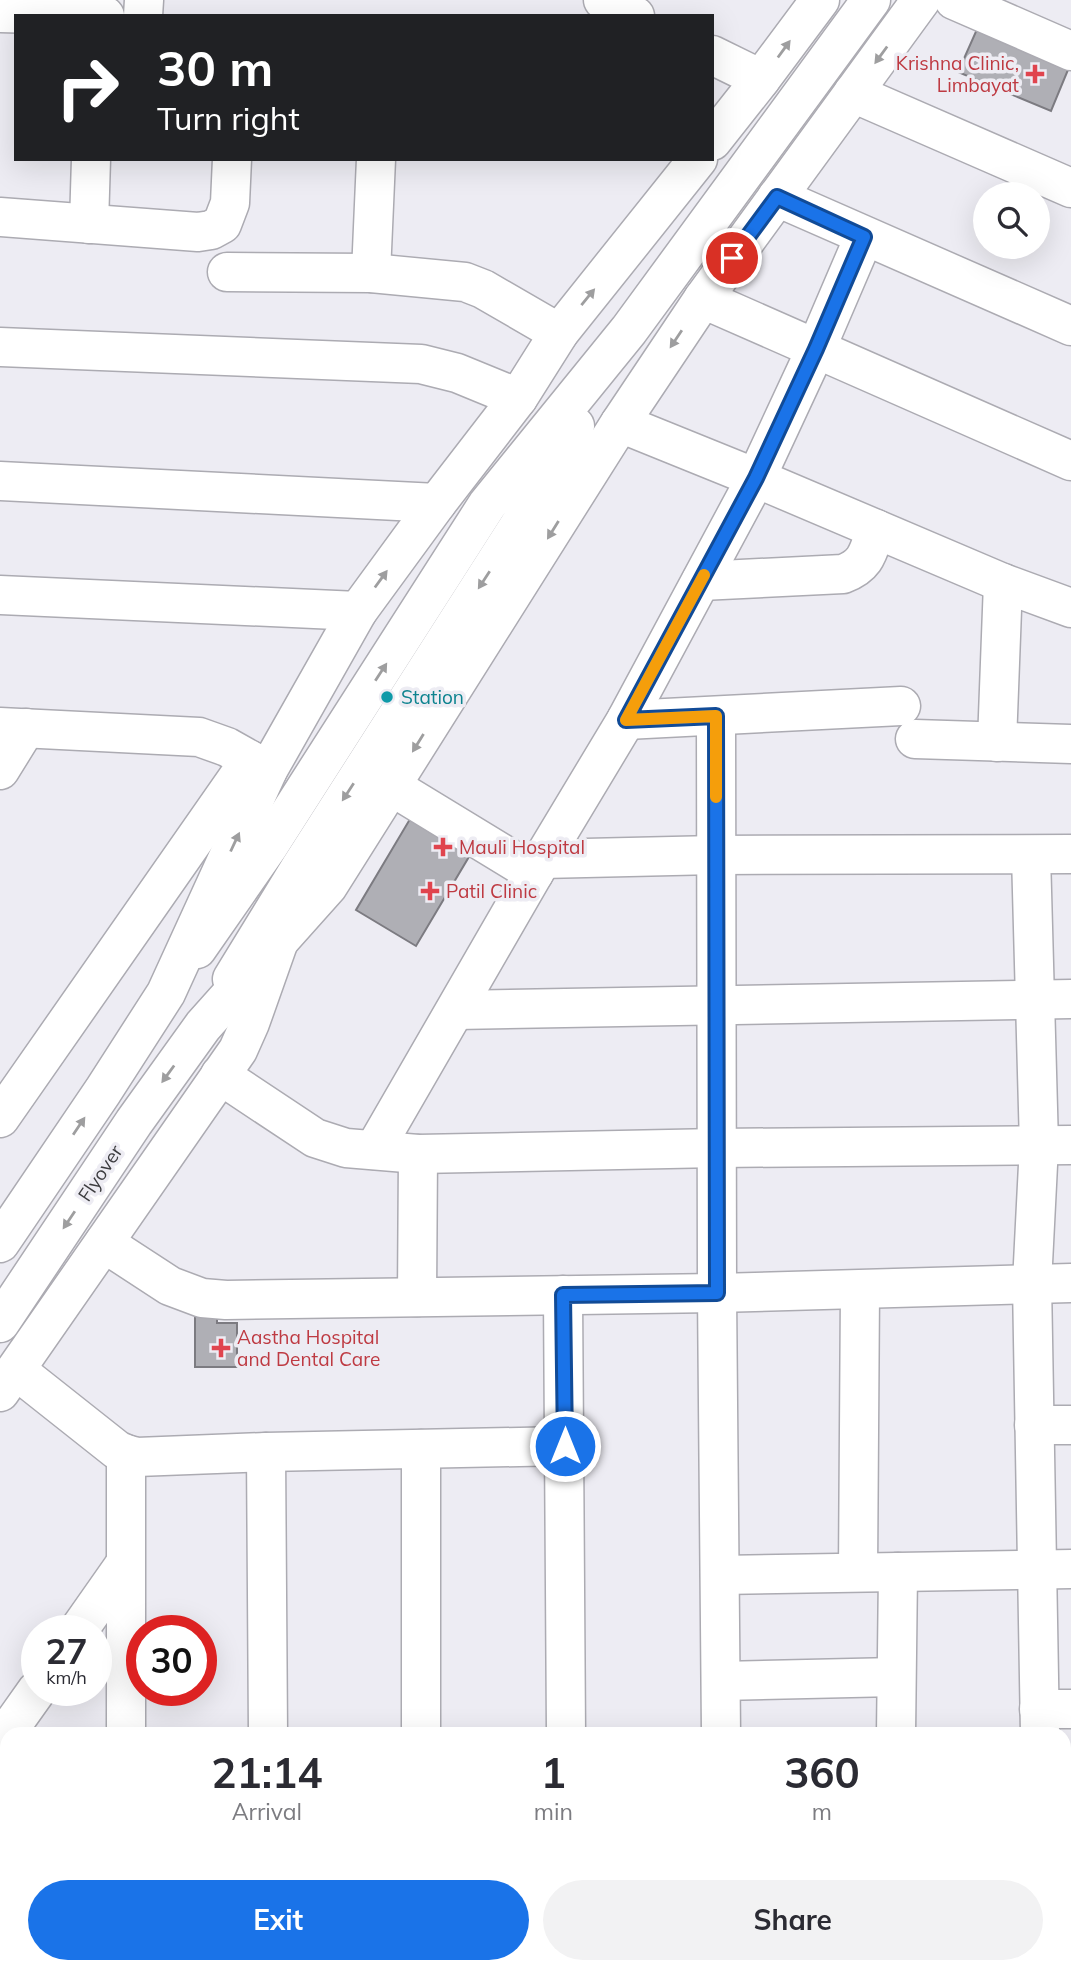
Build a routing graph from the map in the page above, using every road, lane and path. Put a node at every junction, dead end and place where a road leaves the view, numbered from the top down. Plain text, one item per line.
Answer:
1 (603, 0) edge
2 (820, 0) edge
3 (871, 0) edge
4 (921, 0) edge
5 (954, 0) edge
6 (3, 9) edge
7 (69, 14) edge
8 (631, 14) edge
9 (1071, 51) edge
10 (714, 56) edge
11 (761, 79) junction
12 (853, 93) junction
13 (714, 138) edge
14 (91, 161) edge
15 (232, 161) edge
16 (376, 161) edge
17 (696, 161) edge
18 (1071, 188) edge
19 (777, 197) junction
20 (0, 217) edge
21 (89, 224) junction
22 (864, 237) junction
23 (227, 272) dead end
24 (371, 273) junction
25 (703, 299) junction
26 (1071, 326) edge
27 (629, 330) junction
28 (559, 333) junction
29 (0, 347) edge
30 (816, 349) junction
31 (517, 398) junction
32 (620, 423) junction
33 (1071, 461) edge
34 (756, 478) junction
35 (0, 481) edge
36 (437, 503) junction
37 (876, 529) junction
38 (701, 581) junction
39 (1003, 583) junction
40 (0, 595) edge
41 (1071, 608) edge
42 (358, 611) junction
43 (716, 716) junction
44 (626, 720) junction
45 (13, 727) edge
46 (997, 742) junction
47 (1071, 744) edge
48 (259, 765) junction
49 (0, 770) edge
50 (391, 786) junction
51 (1071, 854) edge
52 (716, 855) junction
53 (1031, 855) junction
54 (538, 866) junction
55 (280, 940) junction
56 (166, 993) junction
57 (1054, 1000) edge
58 (717, 1006) junction
59 (456, 1010) junction
60 (203, 1026) junction
61 (220, 1075) junction
62 (0, 1118) edge
63 (1055, 1145) edge
64 (718, 1148) junction
65 (374, 1150) junction
66 (418, 1154) junction
67 (0, 1243) edge
68 (104, 1243) junction
69 (1032, 1283) junction
70 (1071, 1283) edge
71 (860, 1290) junction
72 (717, 1293) junction
73 (563, 1295) junction
74 (417, 1297) junction
75 (0, 1323) edge
76 (8, 1381) edge
77 (1053, 1425) edge
78 (565, 1446) junction
79 (421, 1449) junction
80 (266, 1452) junction
81 (126, 1454) junction
82 (125, 1564) junction
83 (1054, 1569) edge
84 (858, 1572) junction
85 (898, 1572) junction
86 (720, 1575) junction
87 (89, 1615) edge
88 (896, 1676) junction
89 (722, 1681) junction
90 (26, 1706) edge
91 (1050, 1717) edge
92 (11, 1727) edge
93 (126, 1727) edge
94 (268, 1727) edge
95 (421, 1727) edge
96 (566, 1727) edge
97 (721, 1727) edge
98 (896, 1727) edge

1 - 8 street
11 -> 2 street
3 - 27 street
4 -> 12 street
5 - 9 street
6 - 7 street
10 - 11 street
11 - 13 street
12 - 18 street
12 - 19 street
14 - 21 street
15 - 21 street
16 - 24 street
28 -> 17 street
19 - 22 street
19 - 25 street
20 - 21 street
22 - 26 street
22 - 30 street
23 - 24 street
24 - 28 street
25 - 30 street
25 -> 32 street
56 -> 27 street
27 -> 60 street
28 - 31 street
29 - 31 street
30 - 33 street
30 - 34 street
31 - 36 street
32 - 34 street
32 -> 50 street
34 - 37 street
34 - 38 street
35 - 36 street
42 -> 36 street
37 - 38 street
37 - 39 street
38 - 44 street
39 - 41 street
39 - 46 street
40 - 42 street
42 - 48 street
43 - 44 street
43 - 46 street
43 - 52 street
44 - 54 street
45 - 48 street
45 - 49 street
46 - 47 street
56 -> 48 street
48 - 62 street
50 - 54 street
50 - 55 street
51 - 53 street
52 - 53 street
52 - 54 street
52 - 58 street
53 - 57 street
54 - 59 street
55 - 60 street
55 - 61 street
67 -> 56 street
57 - 58 street
57 - 63 street
58 - 59 street
58 - 64 street
59 - 65 street
60 -> 75 street, Flyover
61 - 65 street
61 - 68 street
63 - 64 street
63 - 69 street
64 - 66 street
64 - 72 street
65 - 66 street
66 - 74 street
68 - 74 street
68 - 76 street
69 - 70 street
69 - 71 street
69 - 77 street
71 - 72 street
71 - 84 street
72 - 73 street
72 - 86 street
73 - 74 street
73 - 78 street
76 - 81 street
77 - 83 street
78 - 79 street
78 - 96 street
79 - 80 street
79 - 95 street
80 - 81 street
80 - 94 street
81 - 82 street
82 - 87 street
82 - 93 street
83 - 85 street
83 - 91 street
84 - 85 street
84 - 86 street
85 - 88 street
86 - 89 street
88 - 89 street
88 - 98 street
89 - 97 street
90 - 92 street

